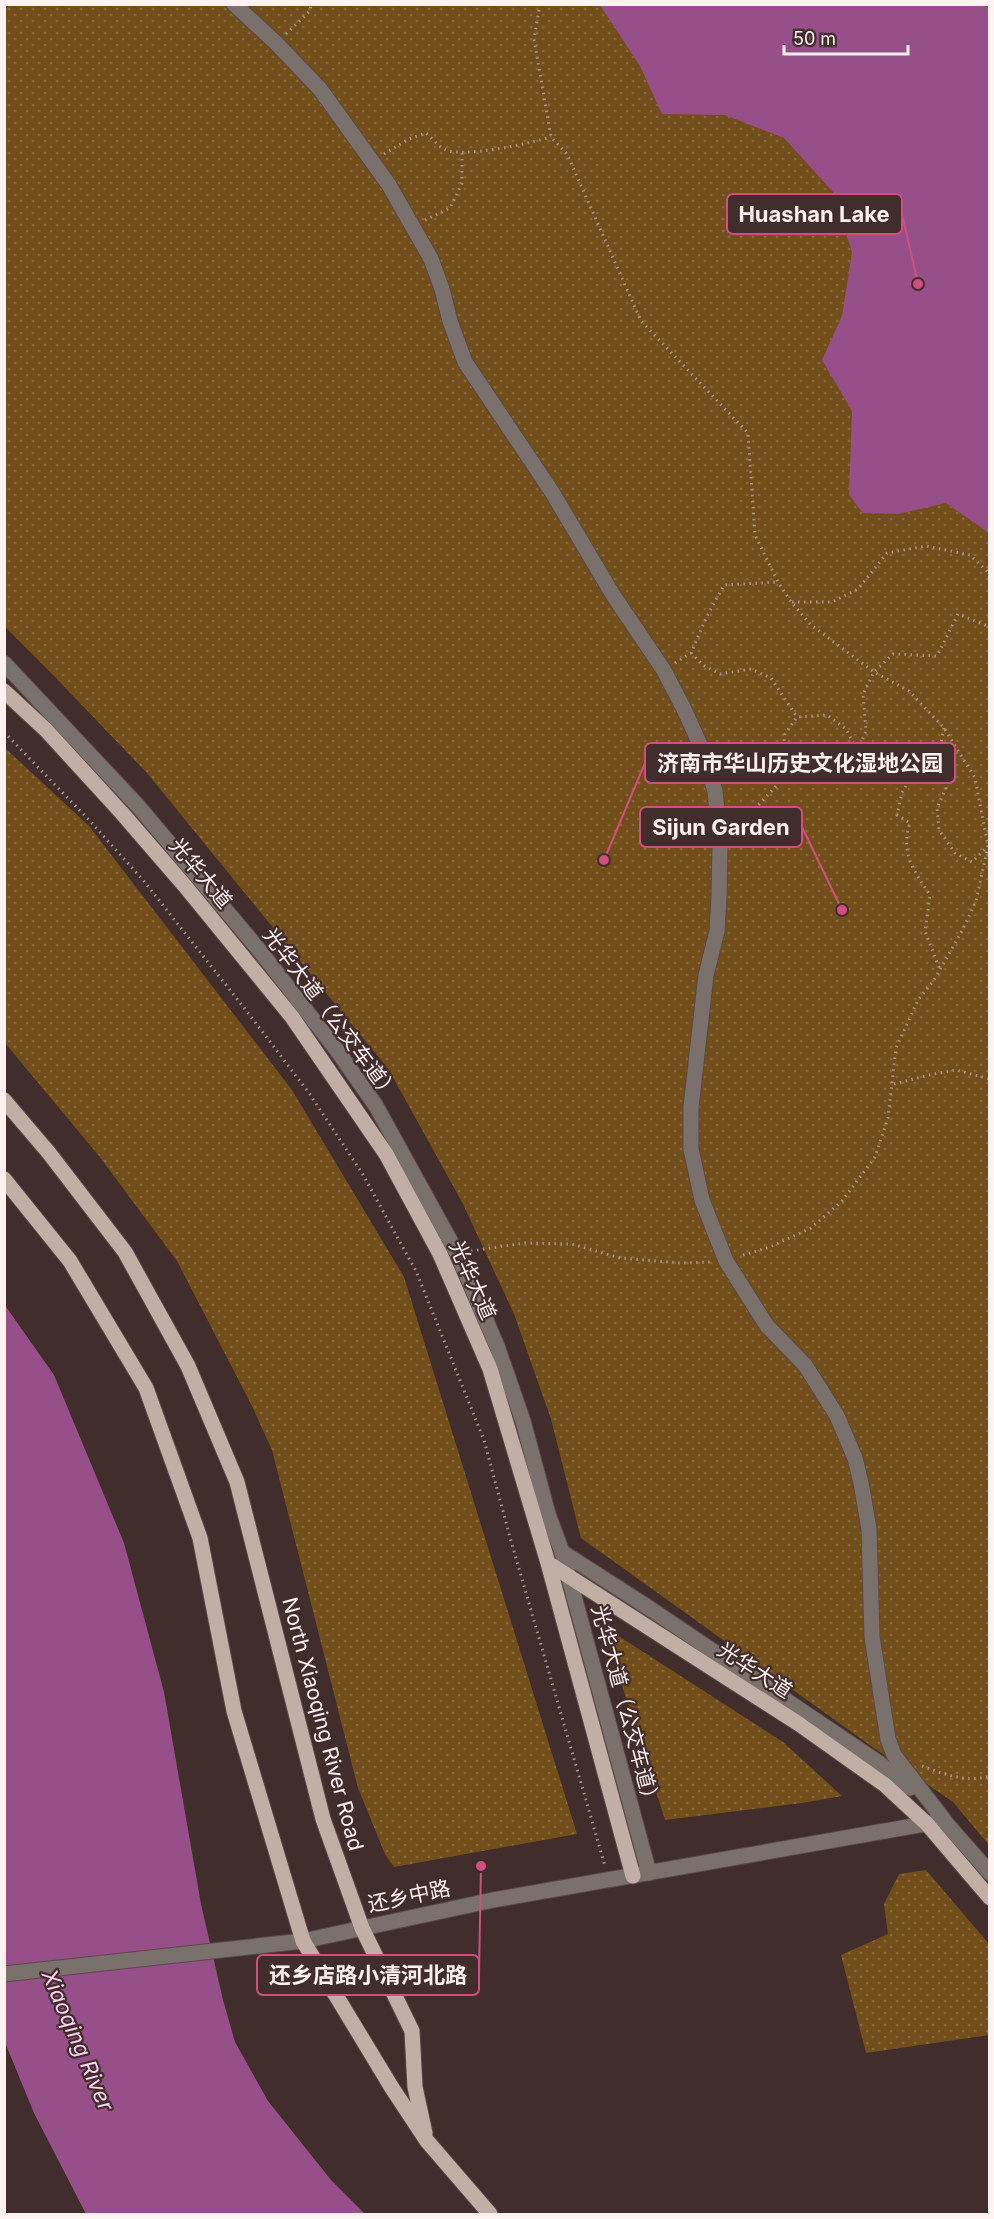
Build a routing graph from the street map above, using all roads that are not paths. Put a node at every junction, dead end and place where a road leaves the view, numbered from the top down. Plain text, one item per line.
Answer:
1 (234, 4) edge
2 (4, 663) edge
3 (4, 691) edge
4 (4, 1100) edge
5 (4, 1179) edge
6 (562, 1552) junction
7 (548, 1563) junction
8 (567, 1574) junction
9 (945, 1820) junction
10 (927, 1824) junction
11 (990, 1873) edge
12 (650, 1874) junction
13 (633, 1876) junction
14 (990, 1898) edge
15 (362, 1928) junction
16 (303, 1941) junction
17 (4, 1974) edge
18 (427, 2141) junction
19 (490, 2214) edge

1 - 9 street
2 - 6 street, 光华大道（公交车道）
3 - 7 main road, 光华大道
4 - 15 main road, North Xiaoqing River Road
5 - 16 main road
6 - 8 street, 光华大道（公交车道）
6 - 9 street, 光华大道（公交车道）
7 - 8 main road, 光华大道
7 - 13 main road
8 - 10 main road, 光华大道
8 - 12 street, 光华大道（公交车道）
9 - 10 street, 还乡中路
9 - 11 street, 光华大道（公交车道）
10 - 12 street, 还乡中路
10 - 14 main road, 光华大道
12 - 13 street, 还乡中路
13 - 15 street, 还乡中路
15 - 16 street, 还乡中路
15 - 18 main road, North Xiaoqing River Road
16 - 17 street, 还乡中路
16 - 18 main road
18 - 19 main road

